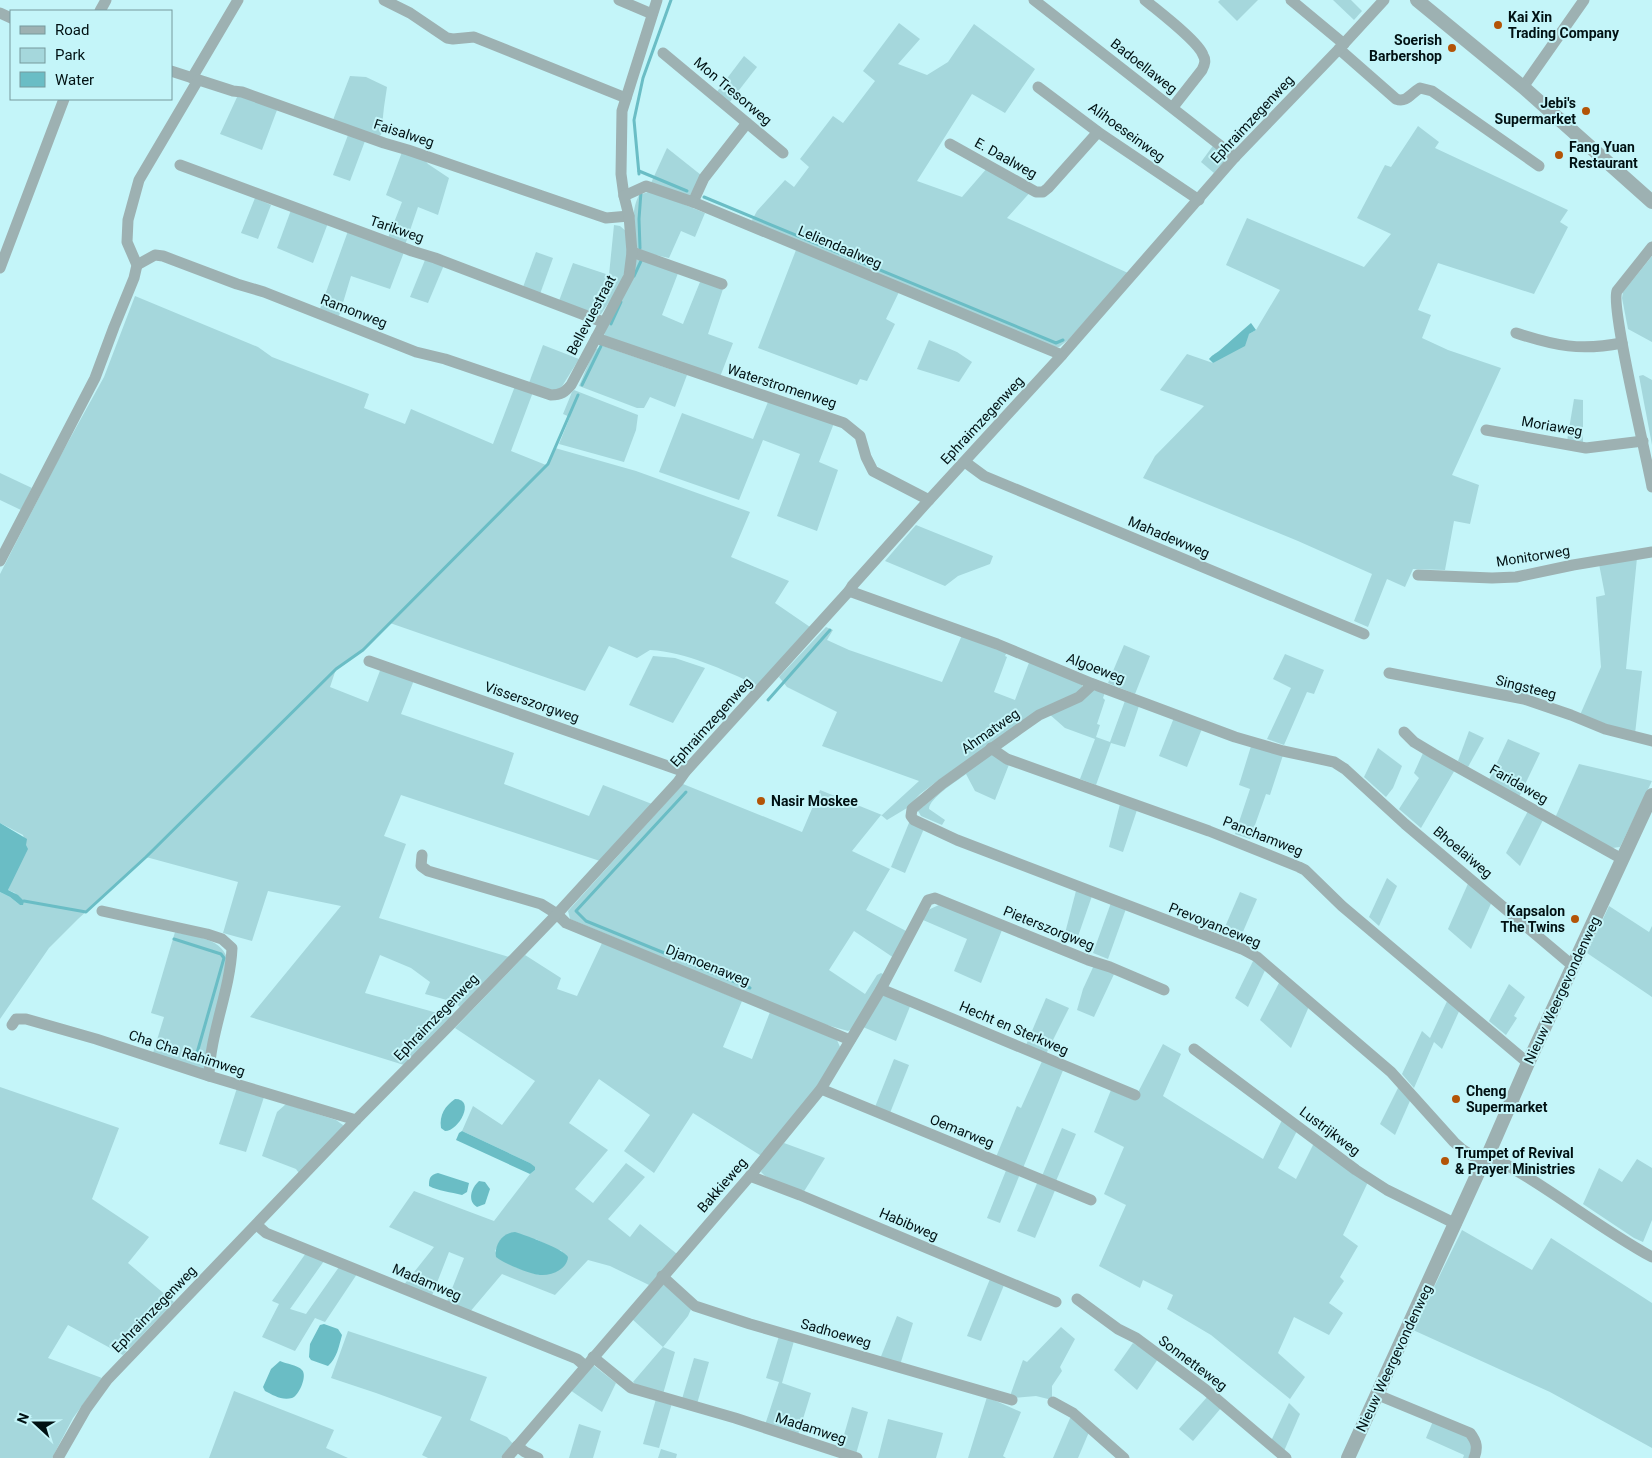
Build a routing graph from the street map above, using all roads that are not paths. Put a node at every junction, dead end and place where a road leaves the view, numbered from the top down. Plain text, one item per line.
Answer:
1 (238, 0) edge
2 (384, 0) edge
3 (619, 0) edge
4 (657, 0) edge
5 (1034, 0) edge
6 (1145, 0) edge
7 (1291, 0) edge
8 (1384, 0) edge
9 (1417, 0) edge
10 (1584, 0) edge
11 (652, 14) junction
12 (1341, 46) junction
13 (664, 53) dead end
14 (172, 71) edge
15 (195, 79) junction
16 (1038, 87) dead end
17 (1523, 87) junction
18 (626, 98) junction
19 (64, 100) edge
20 (1173, 107) junction
21 (746, 123) junction
22 (1098, 132) junction
23 (950, 144) dead end
24 (783, 153) dead end
25 (1235, 157) junction
26 (180, 165) dead end
27 (1539, 166) dead end
28 (624, 196) junction
29 (1199, 200) junction
30 (693, 202) junction
31 (1652, 202) edge
32 (628, 216) junction
33 (1652, 247) edge
34 (632, 252) junction
35 (137, 265) junction
36 (0, 268) edge
37 (722, 284) dead end
38 (604, 322) junction
39 (1516, 332) dead end
40 (596, 338) junction
41 (1622, 343) junction
42 (1062, 355) junction
43 (563, 394) joint
44 (1486, 430) dead end
45 (1643, 441) junction
46 (965, 462) junction
47 (1652, 486) edge
48 (929, 500) junction
49 (1652, 552) edge
50 (0, 561) edge
51 (1418, 575) dead end
52 (850, 591) junction
53 (1364, 634) dead end
54 (369, 661) dead end
55 (1390, 673) dead end
56 (1093, 684) junction
57 (1404, 732) dead end
58 (1652, 741) edge
59 (991, 748) junction
60 (1334, 762) joint
61 (685, 772) junction
62 (1652, 795) edge
63 (911, 813) joint
64 (422, 855) dead end
65 (1622, 859) junction
66 (925, 906) joint
67 (102, 911) dead end
68 (557, 914) junction
69 (1573, 966) junction
70 (881, 989) junction
71 (1164, 990) dead end
72 (12, 1025) dead end
73 (850, 1040) junction
74 (1194, 1049) dead end
75 (1528, 1063) junction
76 (209, 1076) junction
77 (821, 1089) junction
78 (1135, 1095) dead end
79 (356, 1120) junction
80 (1485, 1159) junction
81 (750, 1176) junction
82 (1091, 1200) dead end
83 (1456, 1224) junction
84 (256, 1225) junction
85 (1652, 1257) edge
86 (662, 1276) junction
87 (1077, 1299) dead end
88 (1056, 1302) dead end
89 (589, 1362) junction
90 (1378, 1395) junction
91 (1012, 1400) dead end
92 (1052, 1402) dead end
93 (517, 1446) junction
94 (58, 1458) edge
95 (506, 1458) edge
96 (538, 1458) edge
97 (857, 1458) edge
98 (1124, 1458) edge
99 (1286, 1458) edge
100 (1348, 1458) edge
101 (1474, 1458) edge

1 - 15 street
2 - 18 street
3 - 11 street
4 - 11 street
5 - 20 street, Badoellaweg
6 - 20 street
7 - 12 street
8 - 12 street, Ephraimzegenweg
9 - 17 street
10 - 17 street
11 - 18 street
12 - 25 street, Ephraimzegenweg
12 - 27 street
13 - 21 street, Mon Tresorweg
14 - 15 street, Faisalweg
15 - 32 street, Faisalweg
15 - 35 street
16 - 22 street, Alihoeseinweg
17 - 31 street
18 - 28 street
19 - 36 street
20 - 25 street, Badoellaweg
21 - 24 street, Mon Tresorweg
21 - 30 street
22 - 23 street, E. Daalweg
22 - 29 street, Alihoeseinweg
25 - 29 street, Ephraimzegenweg
26 - 38 street, Tarikweg
28 - 30 street, Leliendaalweg
28 - 32 street
29 - 42 street, Ephraimzegenweg
30 - 42 street, Leliendaalweg
32 - 34 street, Bellevuestraat
33 - 41 street
34 - 37 street
34 - 38 street, Bellevuestraat
35 - 43 street, Ramonweg
35 - 50 street
38 - 40 street, Bellevuestraat
39 - 41 street
40 - 43 street, Bellevuestraat
40 - 48 street, Waterstromenweg
41 - 45 street
42 - 46 street, Ephraimzegenweg
44 - 45 street, Moriaweg
45 - 47 street
46 - 48 street, Ephraimzegenweg
46 - 53 street, Mahadewweg
48 - 52 street, Ephraimzegenweg
49 - 51 street, Monitorweg
52 - 56 street, Algoeweg
52 - 61 street, Ephraimzegenweg
54 - 61 street, Visserszorgweg
55 - 58 street, Singsteeg
56 - 59 street, Ahmatweg
56 - 60 street, Algoeweg
57 - 65 street, Faridaweg
59 - 63 street, Ahmatweg
59 - 75 street, Panchamweg
60 - 69 street, Bhoelaiweg
61 - 68 street, Ephraimzegenweg
62 - 65 street, Nieuw Weergevondenweg
63 - 80 street, Prevoyanceweg
64 - 68 street, Djamoenaweg
65 - 69 street, Nieuw Weergevondenweg
66 - 70 street, Bakkieweg
66 - 71 street, Pieterszorgweg
67 - 76 street
68 - 73 street, Djamoenaweg
68 - 79 street, Ephraimzegenweg
69 - 75 street, Nieuw Weergevondenweg
70 - 73 street, Bakkieweg
70 - 78 street, Hecht en Sterkweg
72 - 76 street, Cha Cha Rahimweg
73 - 77 street, Bakkieweg
74 - 83 street, Lustrijkweg
75 - 80 street, Nieuw Weergevondenweg
76 - 79 street, Cha Cha Rahimweg
77 - 81 street, Bakkieweg
77 - 82 street, Oemarweg
79 - 84 street, Ephraimzegenweg
80 - 83 street, Nieuw Weergevondenweg
80 - 85 street, Prevoyanceweg
81 - 86 street, Bakkieweg
81 - 88 street, Habibweg
83 - 90 street, Nieuw Weergevondenweg
84 - 89 street, Madamweg
84 - 94 street, Ephraimzegenweg
86 - 89 street, Bakkieweg
86 - 91 street, Sadhoeweg
87 - 99 street, Sonnetteweg
89 - 93 street, Bakkieweg
89 - 97 street, Madamweg
90 - 100 street, Nieuw Weergevondenweg
90 - 101 street
92 - 98 street
93 - 95 street, Bakkieweg
93 - 96 street

